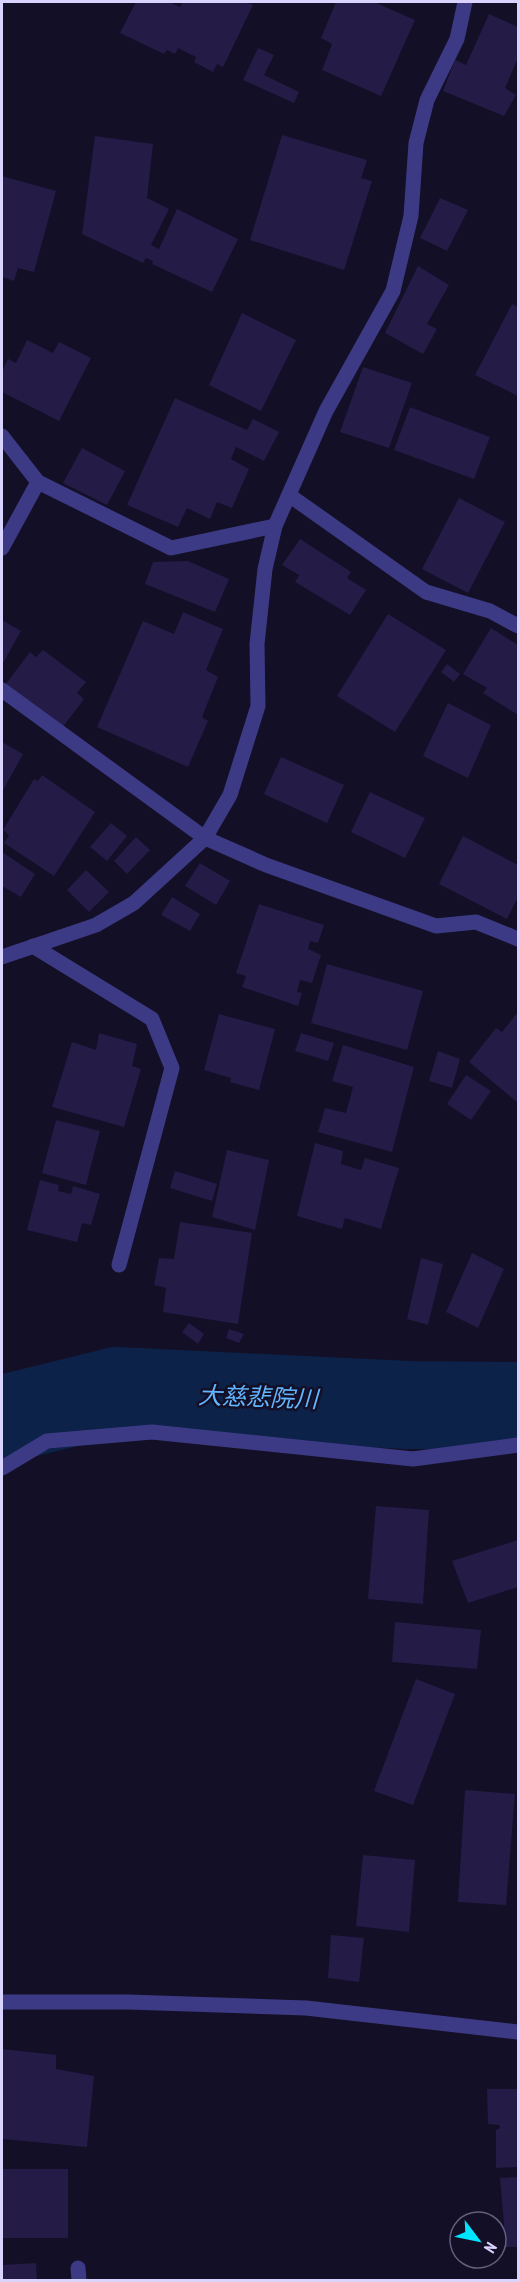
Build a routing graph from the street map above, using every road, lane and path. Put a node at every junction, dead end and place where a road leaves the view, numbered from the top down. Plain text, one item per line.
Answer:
1 (465, 2) edge
2 (2, 436) edge
3 (38, 482) junction
4 (288, 495) junction
5 (275, 526) junction
6 (2, 548) edge
7 (519, 626) edge
8 (2, 690) edge
9 (205, 838) junction
10 (519, 939) edge
11 (33, 946) junction
12 (2, 957) edge
13 (119, 1264) dead end
14 (519, 1445) edge
15 (2, 1468) edge
16 (2, 2002) edge
17 (519, 2032) edge

1 - 4 street
2 - 3 street
3 - 5 street
3 - 6 street
4 - 5 street
4 - 7 street
5 - 9 street
8 - 9 street
9 - 10 street
9 - 11 street
11 - 12 street
11 - 13 street
14 - 15 street
16 - 17 street

